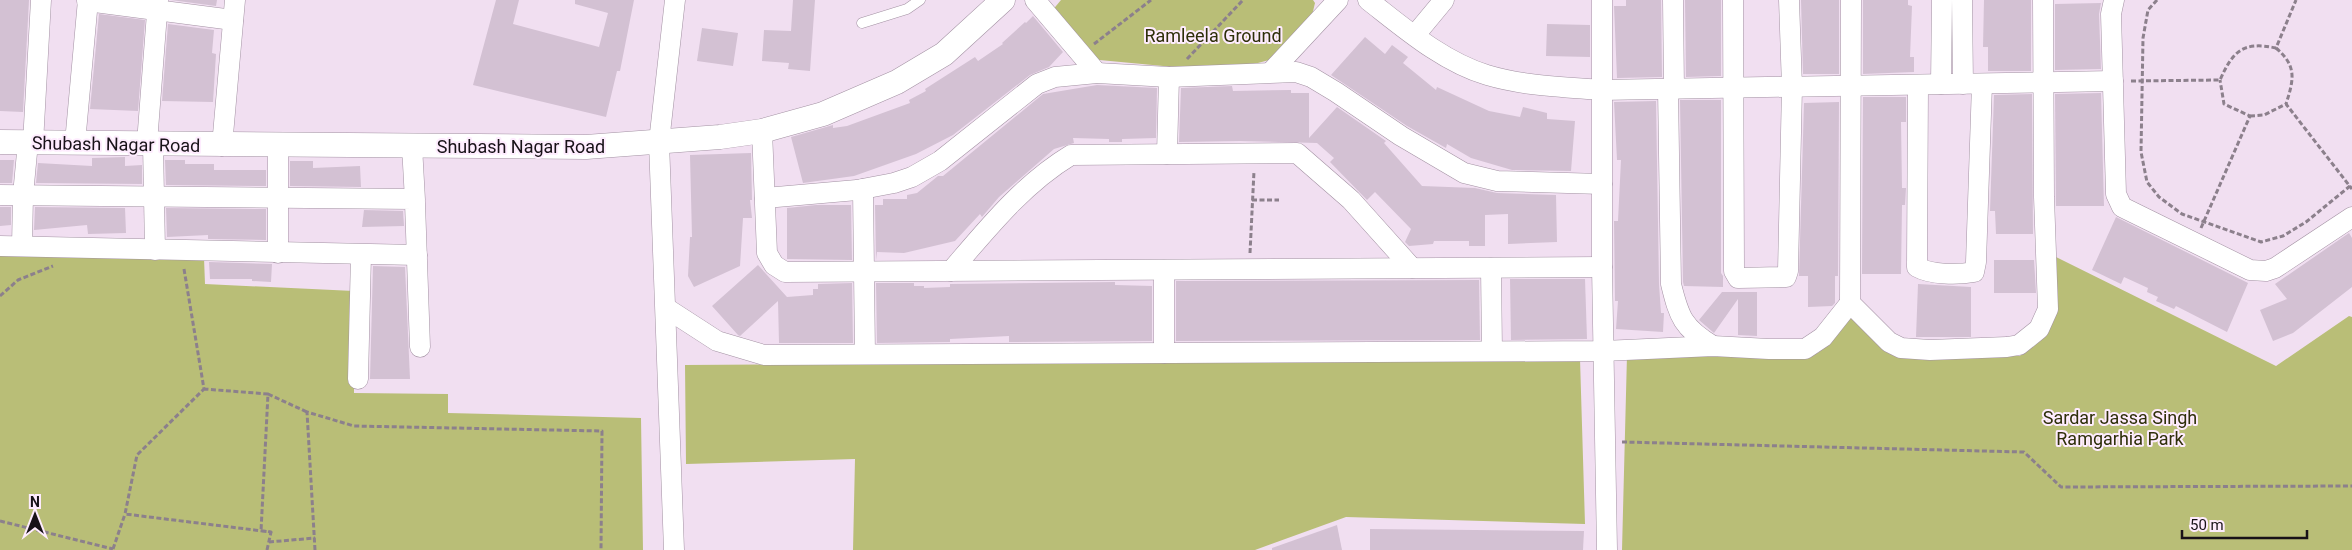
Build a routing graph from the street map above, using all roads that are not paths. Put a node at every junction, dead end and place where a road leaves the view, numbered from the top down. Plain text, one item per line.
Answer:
1 (41, 0) edge
2 (235, 0) edge
3 (675, 0) edge
4 (920, 0) edge
5 (1003, 0) edge
6 (1036, 0) edge
7 (1338, 0) edge
8 (1368, 0) edge
9 (1444, 0) edge
10 (1602, 0) edge
11 (1673, 0) edge
12 (1733, 0) edge
13 (1790, 0) edge
14 (1851, 0) edge
15 (1942, 0) edge
16 (1962, 0) edge
17 (2044, 0) edge
18 (2114, 0) edge
19 (87, 1) edge
20 (158, 5) edge
21 (233, 20) junction
22 (862, 23) dead end
23 (1415, 35) junction
24 (1271, 72) junction
25 (1097, 73) junction
26 (1169, 77) junction
27 (2113, 81) junction
28 (2045, 82) junction
29 (1941, 84) junction
30 (1973, 84) junction
31 (1918, 85) junction
32 (1792, 86) junction
33 (1852, 86) junction
34 (1734, 88) junction
35 (1671, 89) junction
36 (1601, 90) junction
37 (762, 131) junction
38 (0, 142) edge
39 (659, 142) junction
40 (30, 143) junction
41 (76, 143) junction
42 (150, 143) junction
43 (222, 146) junction
44 (278, 146) junction
45 (412, 146) junction
46 (1167, 154) junction
47 (1602, 184) junction
48 (864, 189) junction
49 (0, 195) edge
50 (23, 195) junction
51 (155, 196) junction
52 (278, 198) junction
53 (765, 198) junction
54 (415, 200) junction
55 (2351, 218) edge
56 (0, 246) edge
57 (22, 246) junction
58 (156, 250) junction
59 (278, 252) junction
60 (362, 255) junction
61 (417, 255) junction
62 (1602, 267) junction
63 (1412, 268) junction
64 (1491, 268) junction
65 (1164, 270) junction
66 (951, 271) junction
67 (864, 272) junction
68 (1850, 303) junction
69 (666, 308) junction
70 (1713, 346) junction
71 (420, 347) dead end
72 (1492, 351) junction
73 (1603, 351) junction
74 (1164, 353) junction
75 (865, 354) junction
76 (358, 379) dead end
77 (674, 550) edge
78 (1607, 550) edge

1 - 40 street
2 - 21 street
3 - 39 street
4 - 22 lane
5 - 37 street, Shubash Nagar Road
6 - 25 street
7 - 24 street
8 - 23 street
9 - 23 street
10 - 36 street
11 - 35 street
12 - 34 street
13 - 32 street
14 - 33 street
15 - 29 street
16 - 30 street
17 - 28 street
18 - 27 street
19 - 20 street
19 - 41 street
20 - 21 street
20 - 42 street
21 - 43 street
23 - 36 street
24 - 26 street
24 - 47 street
25 - 26 street
25 - 48 street
26 - 46 street
27 - 28 street
27 - 55 street
28 - 30 street
28 - 68 street
29 - 30 street
29 - 31 street
30 - 31 street
31 - 33 street
32 - 33 street
32 - 34 street
32 - 34 street
33 - 68 street
34 - 35 street
35 - 36 street
35 - 70 street
36 - 47 street
37 - 39 street, Shubash Nagar Road
37 - 53 street
38 - 40 street, Shubash Nagar Road
39 - 45 street, Shubash Nagar Road
39 - 69 street
40 - 41 street, Shubash Nagar Road
40 - 50 street
41 - 42 street, Shubash Nagar Road
42 - 43 street, Shubash Nagar Road
42 - 51 street
43 - 44 street, Shubash Nagar Road
44 - 45 street, Shubash Nagar Road
44 - 52 street
45 - 54 street
46 - 63 street
46 - 66 street
47 - 62 street
48 - 53 street
48 - 67 street
49 - 50 street
50 - 51 street
50 - 57 street
51 - 52 street
51 - 58 street
52 - 54 street
52 - 59 street
53 - 67 street
54 - 61 street
56 - 57 street
57 - 58 street
58 - 59 street
59 - 60 street
60 - 61 street
60 - 76 street
61 - 71 street
62 - 64 street
62 - 73 street
63 - 64 street
63 - 65 street
64 - 72 street
65 - 66 street
65 - 74 street
66 - 67 street
67 - 75 street
68 - 70 street
69 - 75 street
69 - 77 street
70 - 73 street
72 - 73 street
72 - 74 street
73 - 78 street
74 - 75 street

